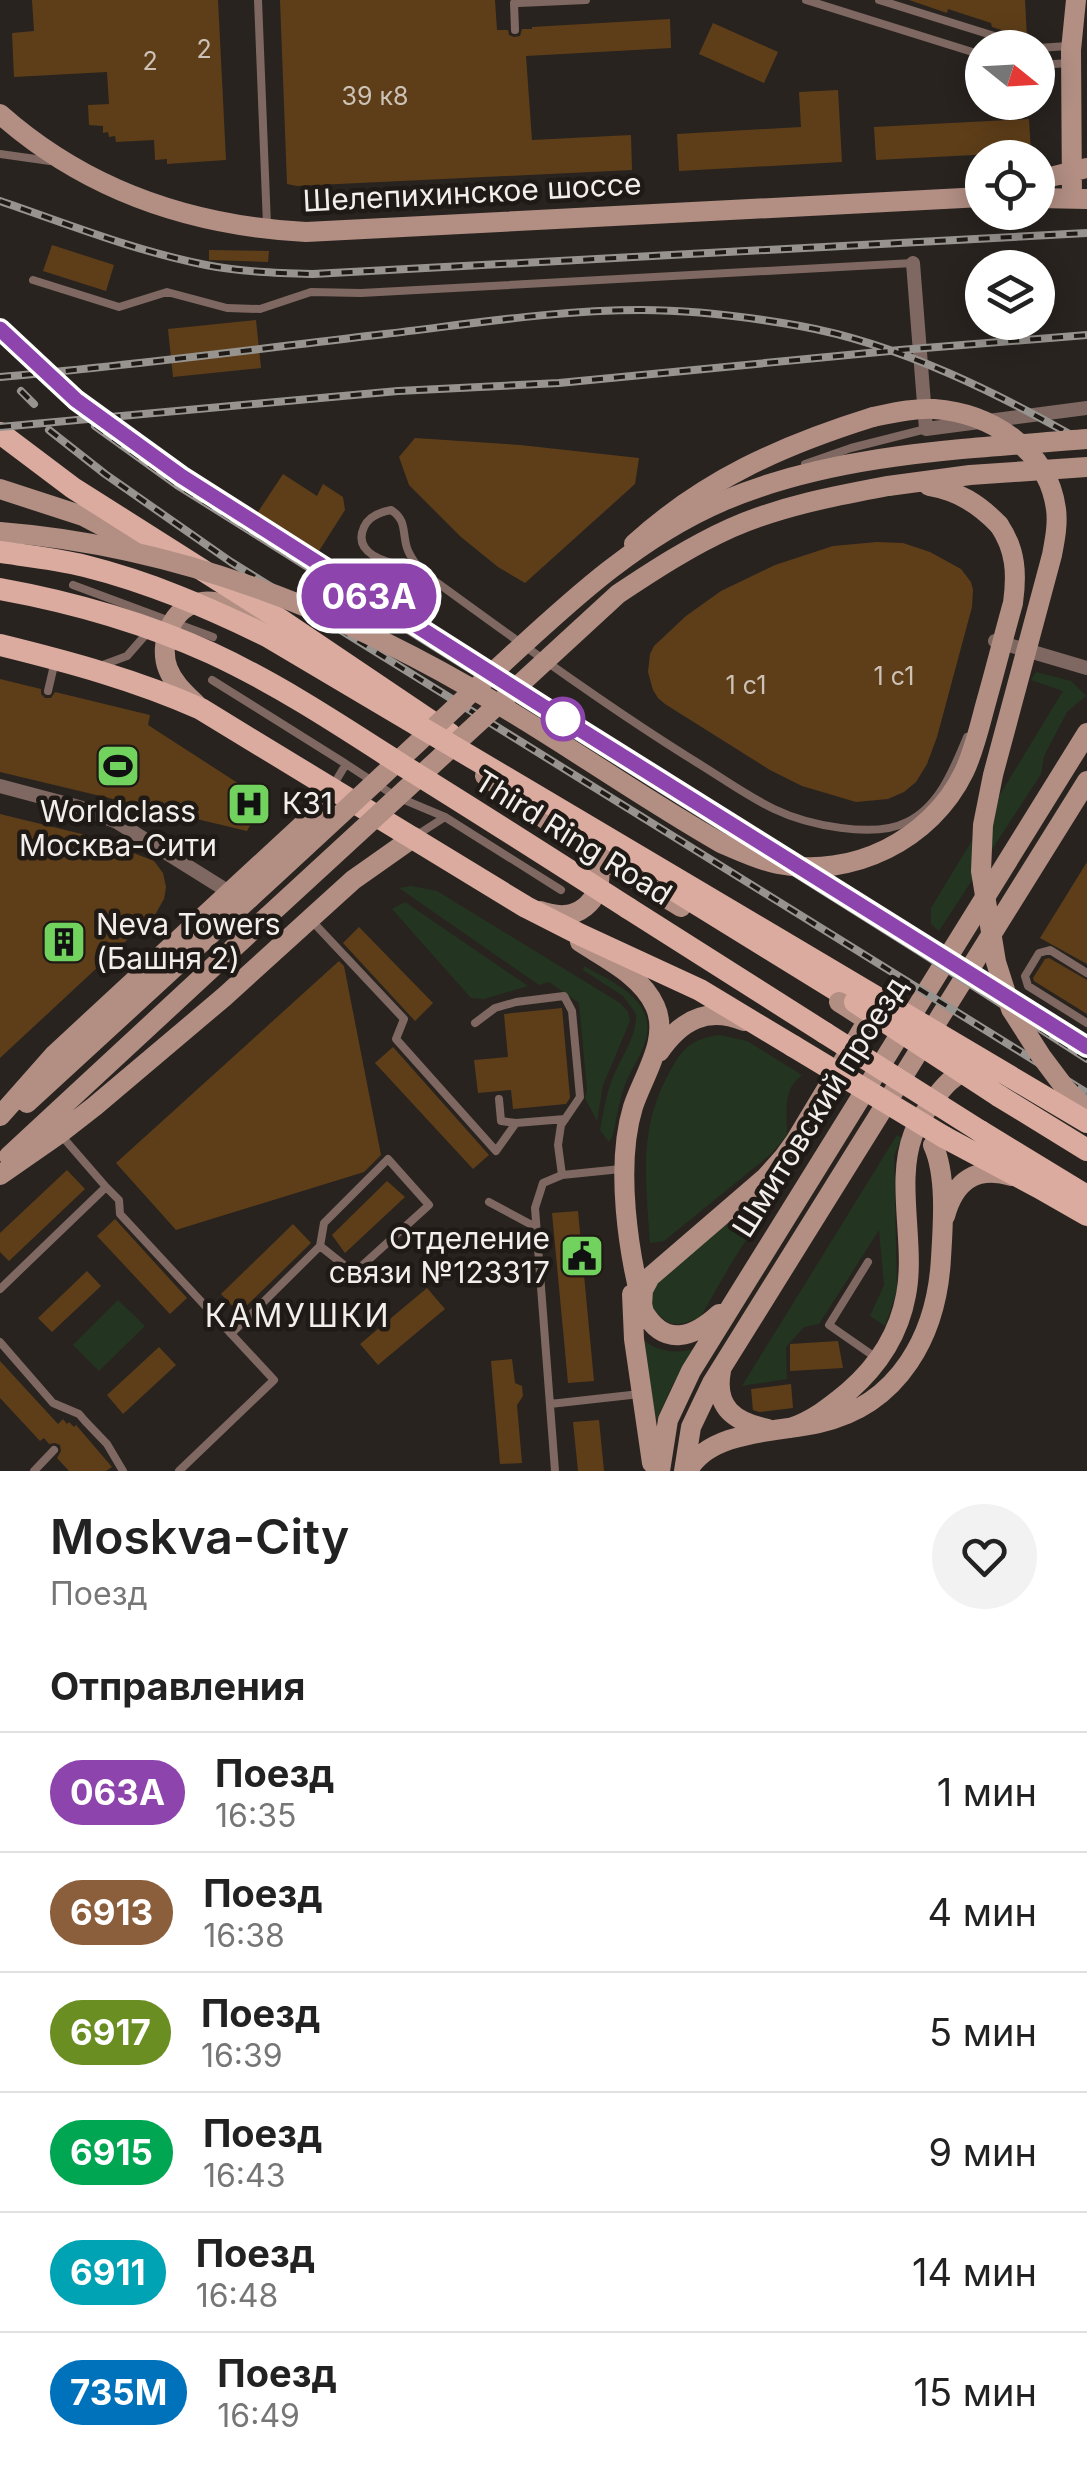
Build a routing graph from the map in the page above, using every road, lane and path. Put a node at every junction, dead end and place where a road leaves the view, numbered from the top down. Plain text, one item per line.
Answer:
1 (258, 0) edge
2 (586, 0) edge
3 (806, 0) edge
4 (878, 0) edge
5 (1076, 0) edge
6 (519, 1) edge
7 (515, 30) dead end
8 (976, 30) edge
9 (965, 51) edge
10 (1055, 51) edge
11 (1071, 54) junction
12 (1055, 59) edge
13 (0, 114) edge
14 (0, 154) edge
15 (74, 168) junction
16 (1079, 169) edge
17 (965, 198) edge
18 (1055, 198) edge
19 (1080, 199) edge
20 (268, 230) junction
21 (913, 262) joint
22 (32, 280) dead end
23 (1087, 408) edge
24 (926, 429) junction
25 (0, 434) edge
26 (1087, 439) edge
27 (805, 464) dead end
28 (1087, 467) edge
29 (888, 486) junction
30 (0, 489) edge
31 (0, 532) edge
32 (0, 552) edge
33 (421, 571) junction
34 (597, 579) junction
35 (74, 585) dead end
36 (0, 589) edge
37 (164, 619) junction
38 (271, 619) junction
39 (213, 637) dead end
40 (994, 641) joint
41 (0, 645) edge
42 (56, 659) junction
43 (86, 667) junction
44 (1087, 668) edge
45 (212, 680) dead end
46 (48, 690) dead end
47 (201, 709) junction
48 (1087, 733) edge
49 (482, 758) junction
50 (346, 764) junction
51 (1087, 781) edge
52 (0, 786) edge
53 (331, 788) junction
54 (445, 816) junction
55 (414, 837) junction
56 (588, 850) junction
57 (562, 890) dead end
58 (240, 895) junction
59 (526, 907) junction
60 (310, 919) junction
61 (1087, 973) edge
62 (841, 999) junction
63 (474, 1023) dead end
64 (1087, 1024) edge
65 (793, 1046) junction
66 (644, 1080) junction
67 (499, 1099) dead end
68 (997, 1099) junction
69 (1087, 1111) edge
70 (0, 1116) edge
71 (565, 1119) junction
72 (516, 1124) junction
73 (1087, 1126) edge
74 (0, 1128) edge
75 (60, 1134) junction
76 (938, 1141) junction
77 (1087, 1150) edge
78 (1087, 1161) edge
79 (0, 1164) edge
80 (624, 1168) junction
81 (0, 1175) edge
82 (562, 1175) junction
83 (106, 1187) junction
84 (1038, 1187) junction
85 (1087, 1196) edge
86 (490, 1202) dead end
87 (1087, 1216) edge
88 (536, 1224) junction
89 (942, 1238) junction
90 (320, 1246) junction
91 (632, 1252) junction
92 (868, 1262) dead end
93 (0, 1290) edge
94 (736, 1299) junction
95 (642, 1306) junction
96 (231, 1334) junction
97 (0, 1342) edge
98 (878, 1360) junction
99 (723, 1365) junction
100 (642, 1394) junction
101 (550, 1404) junction
102 (785, 1428) junction
103 (54, 1450) dead end
104 (34, 1471) edge
105 (124, 1471) edge
106 (178, 1471) edge
107 (555, 1471) edge
108 (656, 1471) edge
109 (686, 1471) edge

1 - 20 lane
2 - 6 lane
3 - 9 lane
4 - 8 lane
5 - 11 main road
6 - 7 lane
10 - 11 lane
11 - 12 lane
11 - 16 main road
13 - 15 main road, Шелепихинское шоссе
14 - 15 lane
15 - 20 main road, Шелепихинское шоссе
16 - 19 main road
17 - 20 main road, Шелепихинское шоссе
18 - 19 main road
21 - 22 lane
21 - 24 street
23 - 24 street
24 - 27 lane
25 - 38 main road
26 - 34 main road, bridge
28 - 29 main road
29 - 31 main road, bridge
29 - 79 main road, bridge
30 - 38 main road
32 - 73 main road, Third Ring Road, bridge
33 - 33 lane
33 - 40 lane
34 - 58 main road, bridge
34 - 69 main road, bridge
35 - 37 lane
36 - 85 main road, Third Ring Road, bridge
37 - 38 main road
37 - 39 lane
37 - 43 lane
37 - 47 main road
38 - 49 main road
38 - 56 main road
40 - 44 street
41 - 42 main road
42 - 43 main road
42 - 46 lane
43 - 47 main road
45 - 50 lane
47 - 53 main road
48 - 94 main road, Шмитовский проезд
49 - 62 main road
49 - 95 main road
50 - 53 lane
50 - 54 lane
51 - 99 main road, Шмитовский проезд
52 - 58 street
53 - 55 main road
53 - 58 main road
54 - 55 lane
54 - 57 lane
55 - 59 main road
55 - 60 main road
56 - 59 main road
56 - 62 main road
58 - 70 main road
58 - 74 main road
59 - 65 main road
59 - 66 main road
60 - 72 lane
60 - 75 main road
61 - 64 lane
62 - 68 main road, bridge
63 - 71 lane
65 - 66 main road
65 - 76 main road, bridge
66 - 80 main road
67 - 72 lane
68 - 77 main road
68 - 78 main road
71 - 72 lane
71 - 82 lane
73 - 98 main road
75 - 81 main road
75 - 83 lane
76 - 84 main road
76 - 89 main road
80 - 82 lane
80 - 91 main road
82 - 88 lane
83 - 93 lane
83 - 96 lane
84 - 87 main road
84 - 89 main road
86 - 88 lane
88 - 101 lane
89 - 102 main road
90 - 90 lane
90 - 96 lane
91 - 95 main road
91 - 100 main road
92 - 98 lane
94 - 95 main road
94 - 108 main road, Шмитовский проезд
96 - 106 lane
97 - 105 lane
98 - 102 main road
99 - 102 main road
99 - 109 main road, Шмитовский проезд
100 - 101 lane
100 - 108 main road
101 - 107 lane
102 - 109 main road
103 - 104 lane

